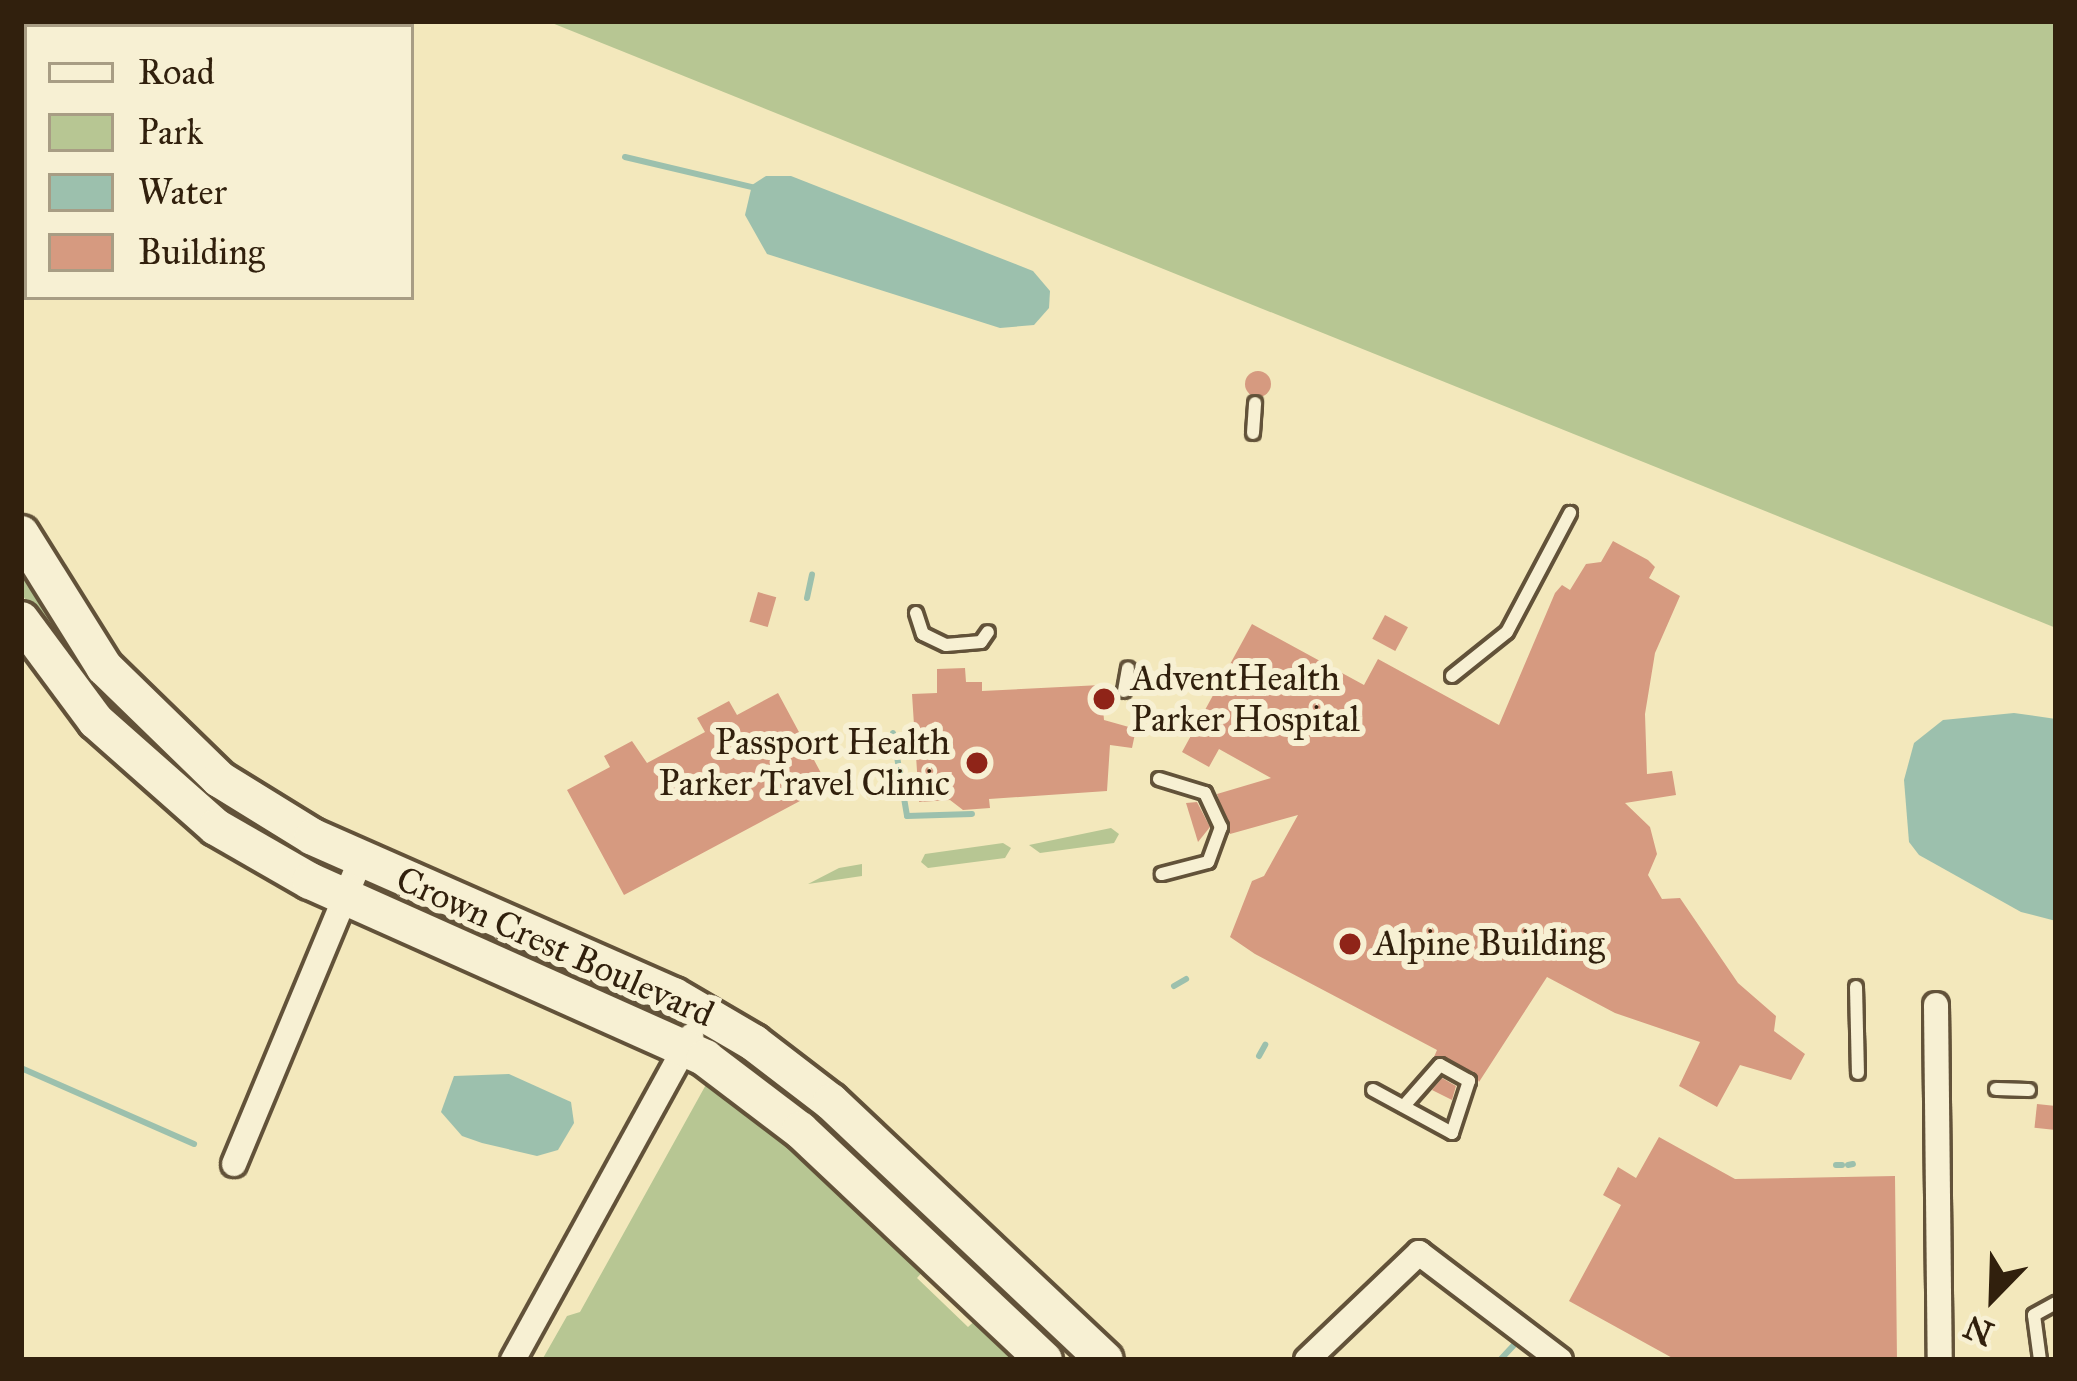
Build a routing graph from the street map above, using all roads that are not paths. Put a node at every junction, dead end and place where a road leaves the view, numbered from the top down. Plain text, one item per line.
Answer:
1 (1255, 403) dead end
2 (1253, 434) dead end
3 (1570, 513) dead end
4 (21, 534) edge
5 (916, 613) dead end
6 (21, 620) edge
7 (988, 632) dead end
8 (1128, 668) dead end
9 (1452, 676) dead end
10 (1124, 691) dead end
11 (1159, 778) dead end
12 (361, 859) junction
13 (1162, 874) dead end
14 (345, 898) junction
15 (1856, 987) dead end
16 (1936, 1005) dead end
17 (703, 1011) junction
18 (685, 1046) junction
19 (1858, 1072) dead end
20 (1373, 1090) dead end
21 (1996, 1090) dead end
22 (2029, 1090) dead end
23 (1404, 1106) junction
24 (234, 1164) dead end
25 (985, 1248) junction
26 (958, 1277) junction
27 (2056, 1303) edge
28 (513, 1360) edge
29 (1044, 1360) edge
30 (1105, 1360) edge
31 (1307, 1360) edge
32 (1560, 1360) edge
33 (1940, 1360) edge
34 (2040, 1360) edge

1 - 2 lane
3 - 9 lane
4 - 12 main road, Crown Crest Boulevard
5 - 7 lane
6 - 14 main road, Crown Crest Boulevard
8 - 10 lane
11 - 13 lane
12 - 14 street
12 - 17 main road, Crown Crest Boulevard
14 - 18 main road, Crown Crest Boulevard
14 - 24 street
15 - 19 lane
16 - 33 street
17 - 18 street
17 - 25 main road, Crown Crest Boulevard
18 - 26 main road, Crown Crest Boulevard
18 - 28 street
20 - 23 lane
21 - 22 lane
23 - 23 lane
25 - 26 street
25 - 30 main road, Crown Crest Boulevard
26 - 29 main road, Crown Crest Boulevard
27 - 34 lane
31 - 32 street

